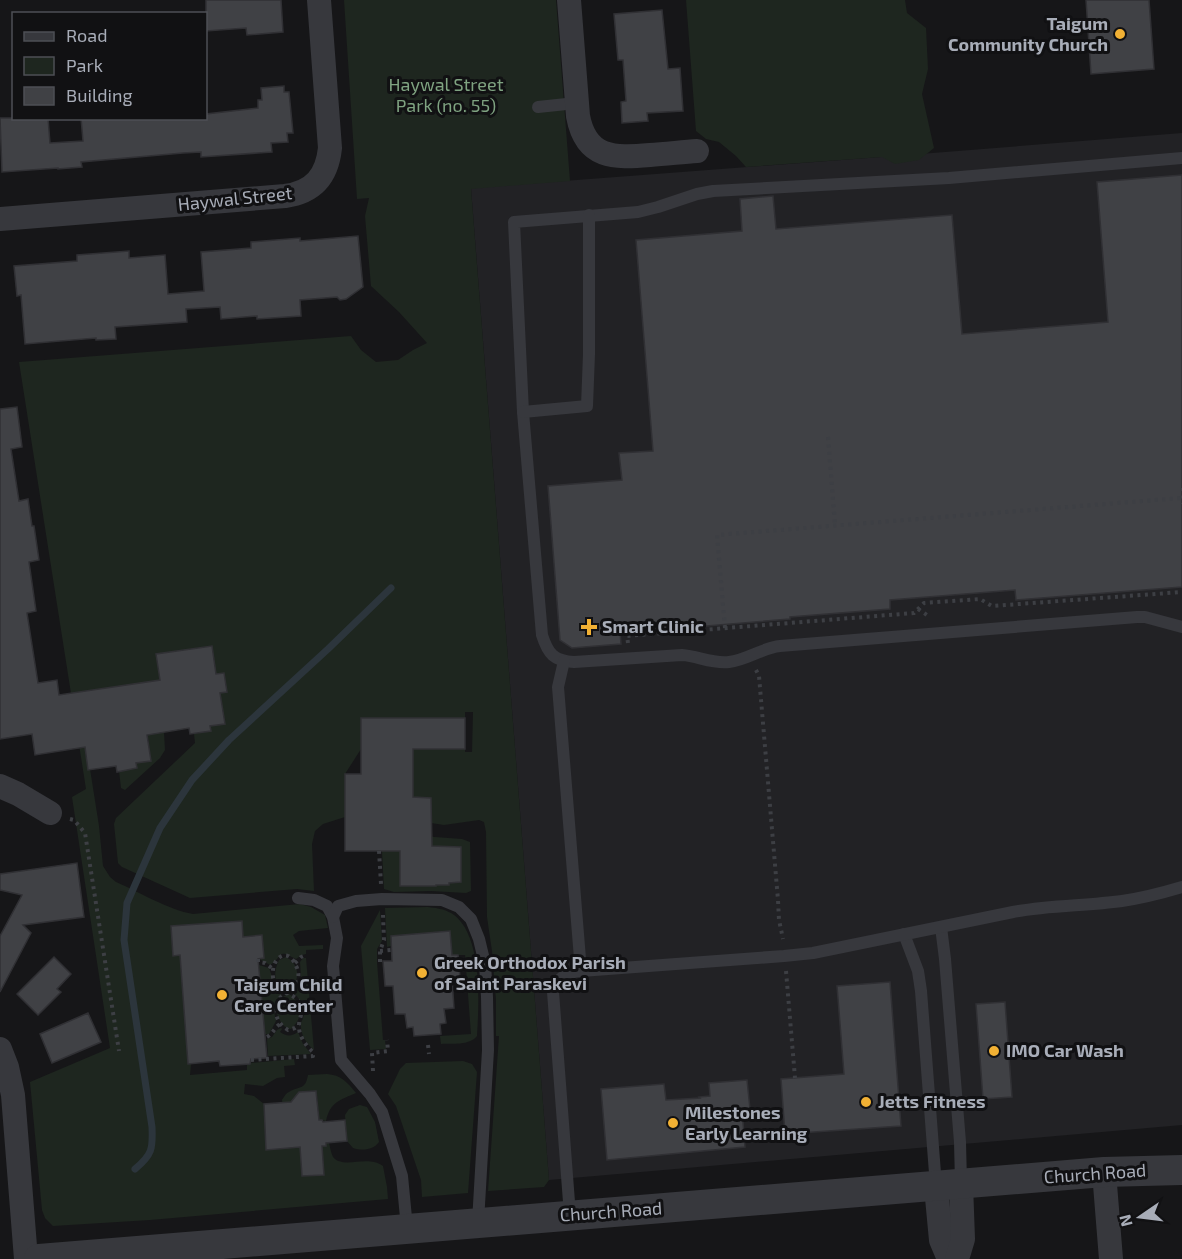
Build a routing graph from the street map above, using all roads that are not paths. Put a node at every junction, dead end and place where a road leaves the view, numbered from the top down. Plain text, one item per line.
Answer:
1 (319, 0) edge
2 (569, 0) edge
3 (576, 103) junction
4 (538, 107) dead end
5 (697, 151) dead end
6 (1182, 158) edge
7 (589, 215) junction
8 (0, 219) edge
9 (523, 412) junction
10 (1182, 627) edge
11 (564, 661) junction
12 (0, 786) edge
13 (50, 813) road end
14 (1182, 887) edge
15 (298, 898) dead end
16 (333, 917) junction
17 (940, 927) junction
18 (904, 934) junction
19 (581, 971) junction
20 (0, 1049) edge
21 (1182, 1170) edge
22 (1104, 1172) junction
23 (949, 1186) junction
24 (570, 1215) junction
25 (478, 1222) junction
26 (407, 1228) junction
27 (26, 1259) edge
28 (39, 1259) edge
29 (949, 1259) edge
30 (957, 1259) edge
31 (1111, 1259) edge

1 - 8 street, Haywal Street
2 - 3 street
3 - 4 lane
3 - 5 street
6 - 7 lane
7 - 9 lane
7 - 9 lane
9 - 11 lane
10 - 11 lane
11 - 19 lane
12 - 13 street
14 - 17 lane
15 - 16 lane
16 - 25 lane
16 - 26 lane
17 - 18 lane
17 - 23 lane
18 - 19 lane
18 - 23 lane
19 - 24 lane
20 - 27 street
21 - 22 street, Church Road
22 - 23 street, Church Road
22 - 31 street
23 - 24 street, Church Road
23 - 29 street
23 - 30 street
24 - 25 street, Church Road
25 - 26 street, Church Road
26 - 28 street, Church Road

